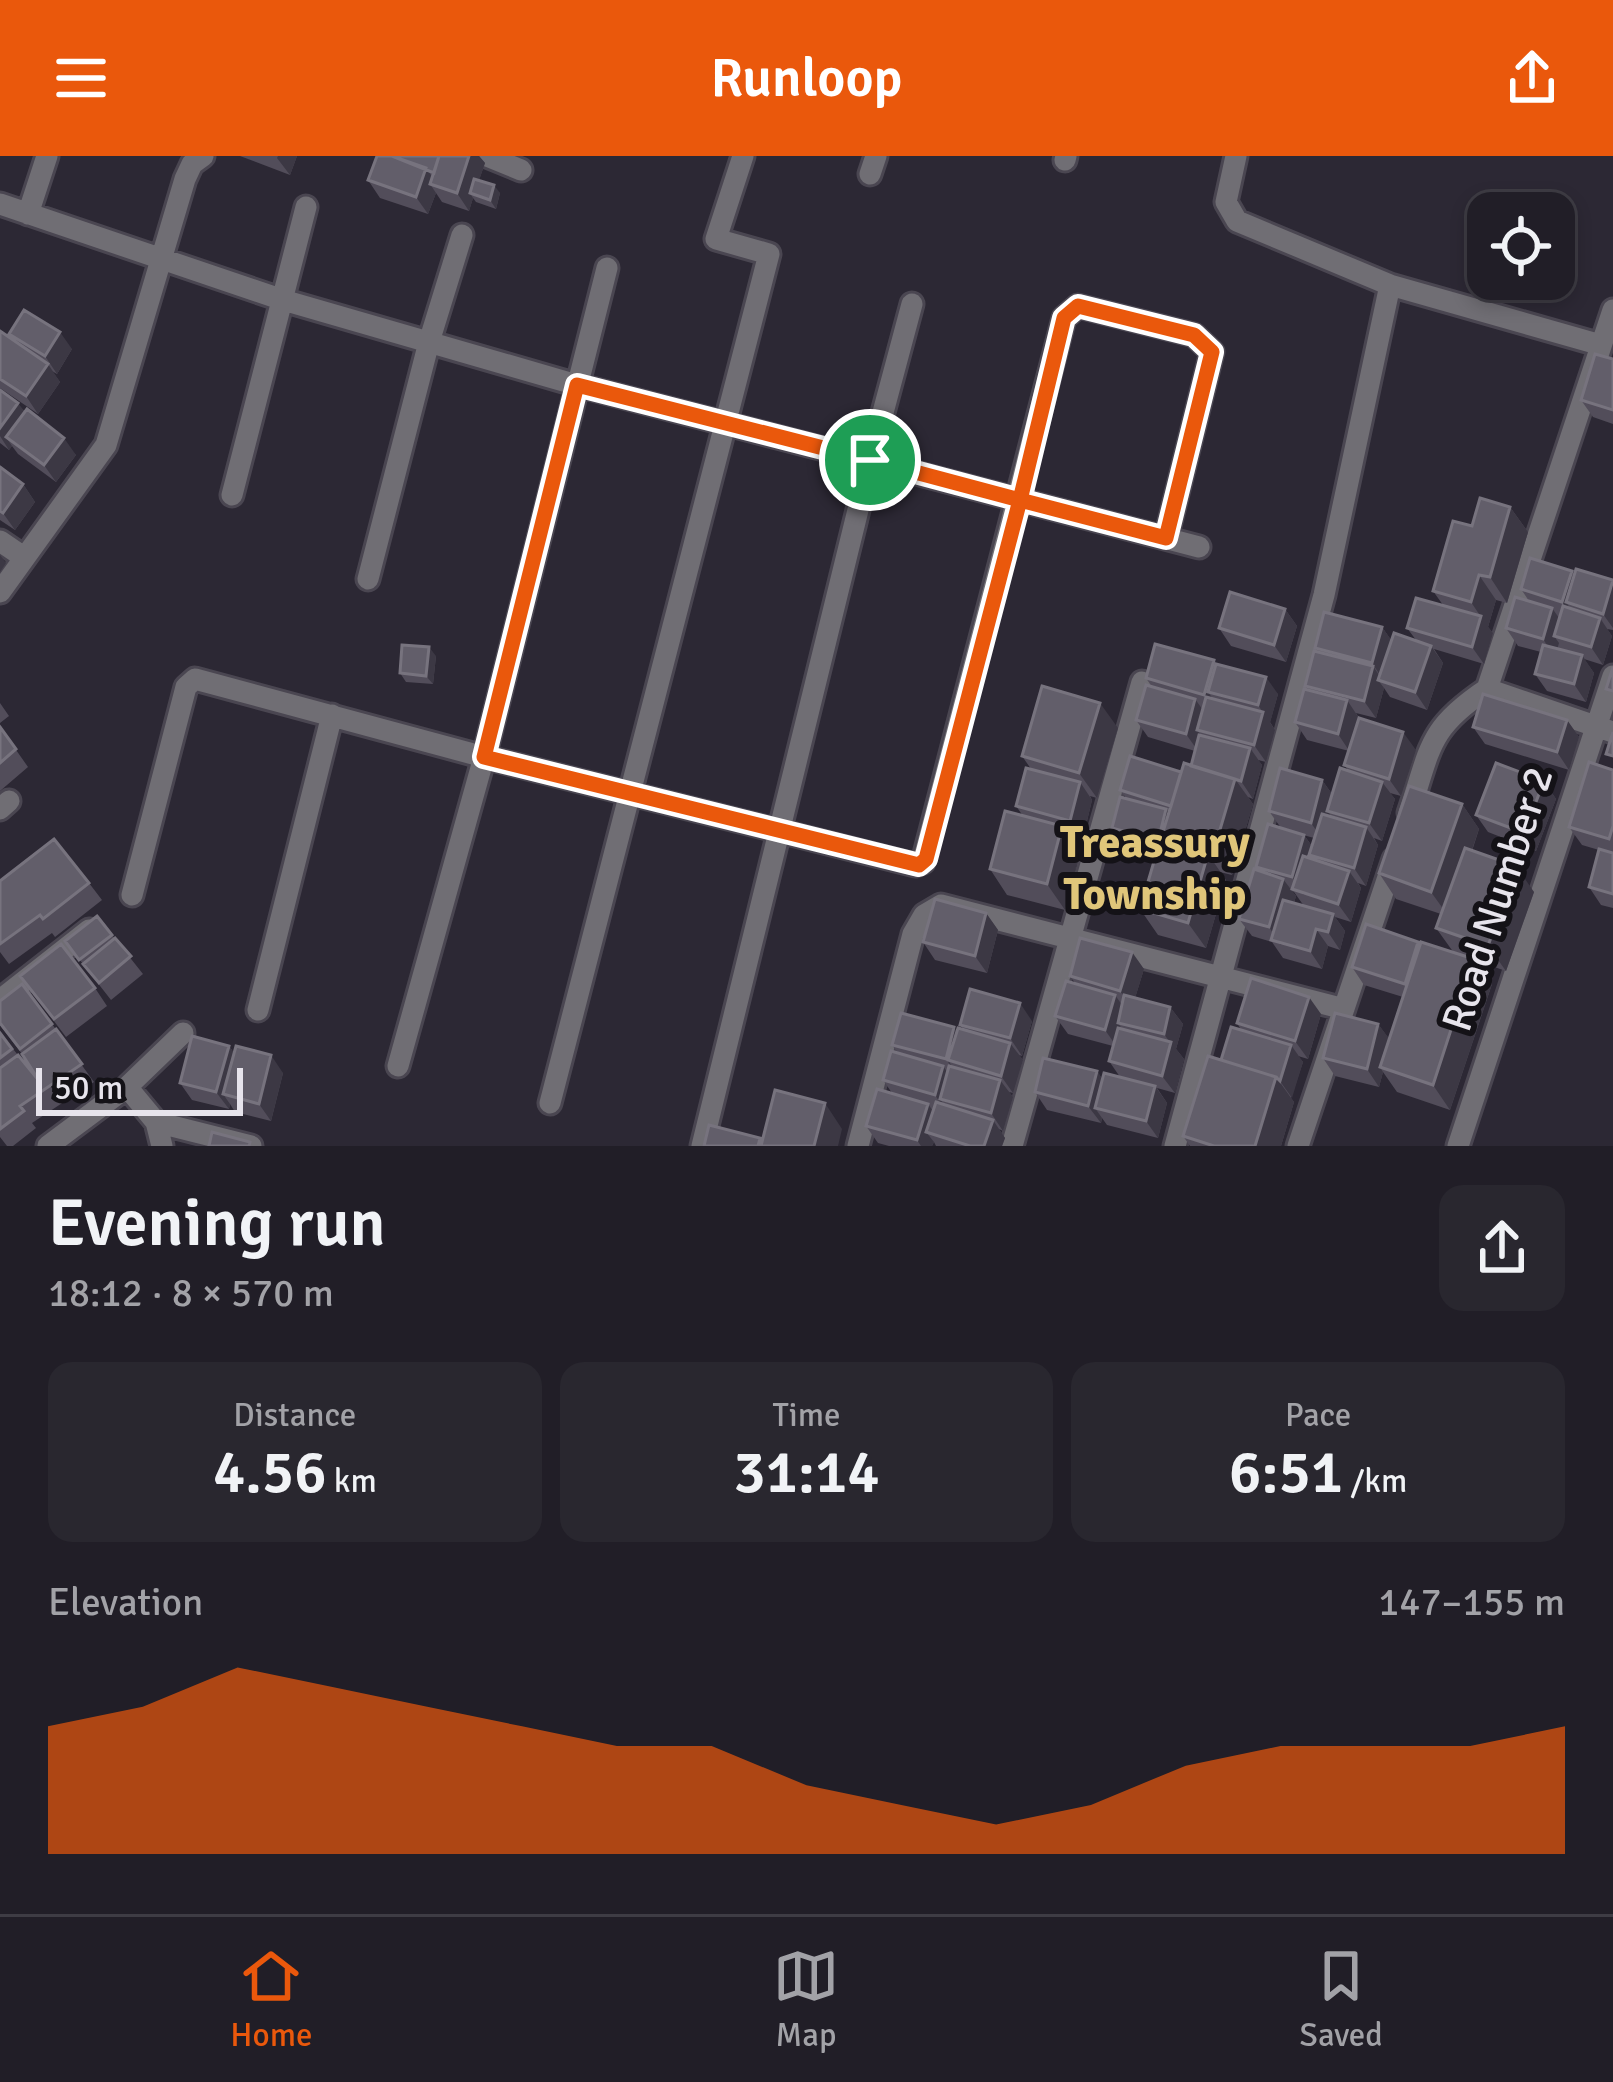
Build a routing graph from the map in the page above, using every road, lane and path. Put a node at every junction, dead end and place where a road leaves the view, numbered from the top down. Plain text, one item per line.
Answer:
1 (47, 156) edge
2 (203, 156) edge
3 (487, 156) edge
4 (742, 156) edge
5 (1236, 156) edge
6 (520, 170) dead end
7 (0, 205) edge
8 (306, 207) dead end
9 (28, 214) junction
10 (462, 235) dead end
11 (162, 259) junction
12 (608, 268) dead end
13 (1390, 285) junction
14 (283, 300) junction
15 (912, 304) dead end
16 (1613, 310) edge
17 (429, 342) junction
18 (1601, 345) junction
19 (577, 385) junction
20 (724, 423) junction
21 (870, 460) junction
22 (232, 495) dead end
23 (1020, 500) junction
24 (1166, 538) junction
25 (0, 541) edge
26 (1199, 548) dead end
27 (22, 556) junction
28 (368, 579) dead end
29 (0, 592) edge
30 (1613, 676) edge
31 (1142, 682) edge
32 (1487, 689) junction
33 (332, 715) junction
34 (1605, 729) edge
35 (484, 757) junction
36 (631, 793) junction
37 (779, 830) junction
38 (132, 895) dead end
39 (97, 924) edge
40 (1070, 938) junction
41 (1221, 977) junction
42 (0, 1000) edge
43 (1344, 1009) junction
44 (258, 1010) dead end
45 (183, 1033) dead end
46 (398, 1066) dead end
47 (127, 1087) junction
48 (550, 1103) dead end
49 (156, 1122) junction
50 (48, 1146) edge
51 (162, 1146) edge
52 (250, 1146) edge
53 (701, 1146) edge
54 (858, 1146) edge
55 (1012, 1146) edge
56 (1175, 1146) edge
57 (1298, 1146) edge
58 (1459, 1146) edge

1 - 9 street
2 - 11 street
3 - 6 street
4 - 20 street
5 - 13 street
7 - 9 street
8 - 14 street
9 - 11 street
10 - 17 street
11 - 14 street
11 - 27 street
12 - 19 street
13 - 18 street
13 - 41 street
14 - 17 street
14 - 22 street
15 - 21 street
16 - 18 street
17 - 19 street
17 - 28 street
18 - 32 street
19 - 20 street
19 - 35 street
20 - 21 street
20 - 36 street
21 - 23 street
21 - 37 street
23 - 24 street
23 - 24 street
23 - 37 street
24 - 26 street
25 - 27 street
27 - 29 street
30 - 34 street, Road Number 2
31 - 40 street
32 - 34 street
32 - 43 street
33 - 35 street
33 - 38 street
33 - 44 street
34 - 58 street, Road Number 2
35 - 36 street
35 - 46 street
36 - 37 street
36 - 48 street
37 - 53 street
39 - 42 street
40 - 41 street
40 - 54 street
40 - 55 street
41 - 43 street
41 - 56 street
43 - 57 street
45 - 47 street
47 - 49 street
47 - 50 street
49 - 51 street
49 - 52 street

